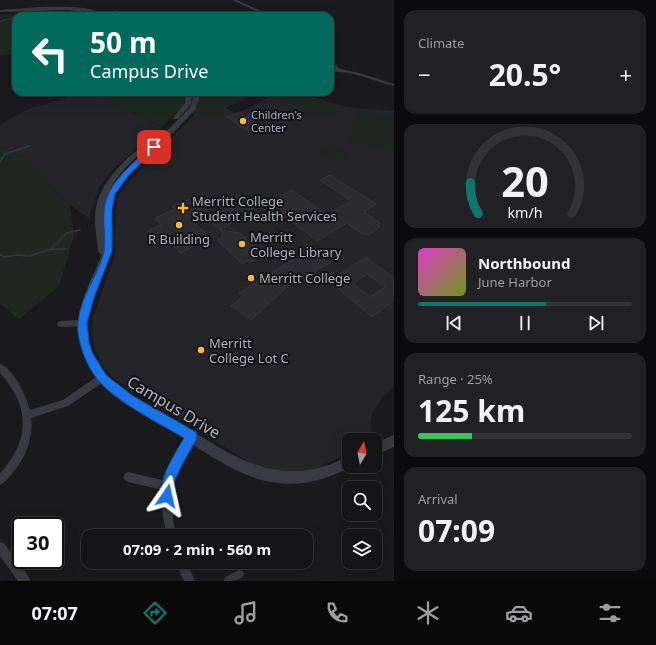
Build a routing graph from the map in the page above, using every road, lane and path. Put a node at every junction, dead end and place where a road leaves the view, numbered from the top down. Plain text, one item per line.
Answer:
1 (234, 0) edge
2 (0, 12) edge
3 (78, 12) edge
4 (261, 12) edge
5 (334, 65) edge
6 (339, 70) junction
7 (334, 71) edge
8 (394, 85) edge
9 (189, 96) edge
10 (196, 96) edge
11 (103, 263) junction
12 (82, 323) junction
13 (61, 324) dead end
14 (0, 367) edge
15 (102, 378) junction
16 (27, 415) junction
17 (192, 436) junction
18 (394, 441) edge
19 (382, 446) edge
20 (342, 465) edge
21 (128, 477) dead end
22 (0, 480) edge
23 (167, 486) junction
24 (170, 529) edge
25 (0, 547) edge
26 (184, 569) edge
27 (239, 575) dead end
28 (25, 581) edge
29 (190, 581) edge
30 (229, 581) edge

1 - 4 street
2 - 3 street
5 - 6 street
6 - 7 street
6 - 8 street
9 - 11 street, Campus Drive
10 - 11 street, Campus Drive
11 - 12 street, Campus Drive
12 - 13 street
12 - 15 street, Campus Drive
14 - 16 street
15 - 16 street
15 - 17 street, Campus Drive
16 - 22 street
17 - 20 street, Campus Drive
17 - 23 street
18 - 19 street
21 - 23 street
23 - 24 street
25 - 28 street
26 - 29 street
27 - 30 street

